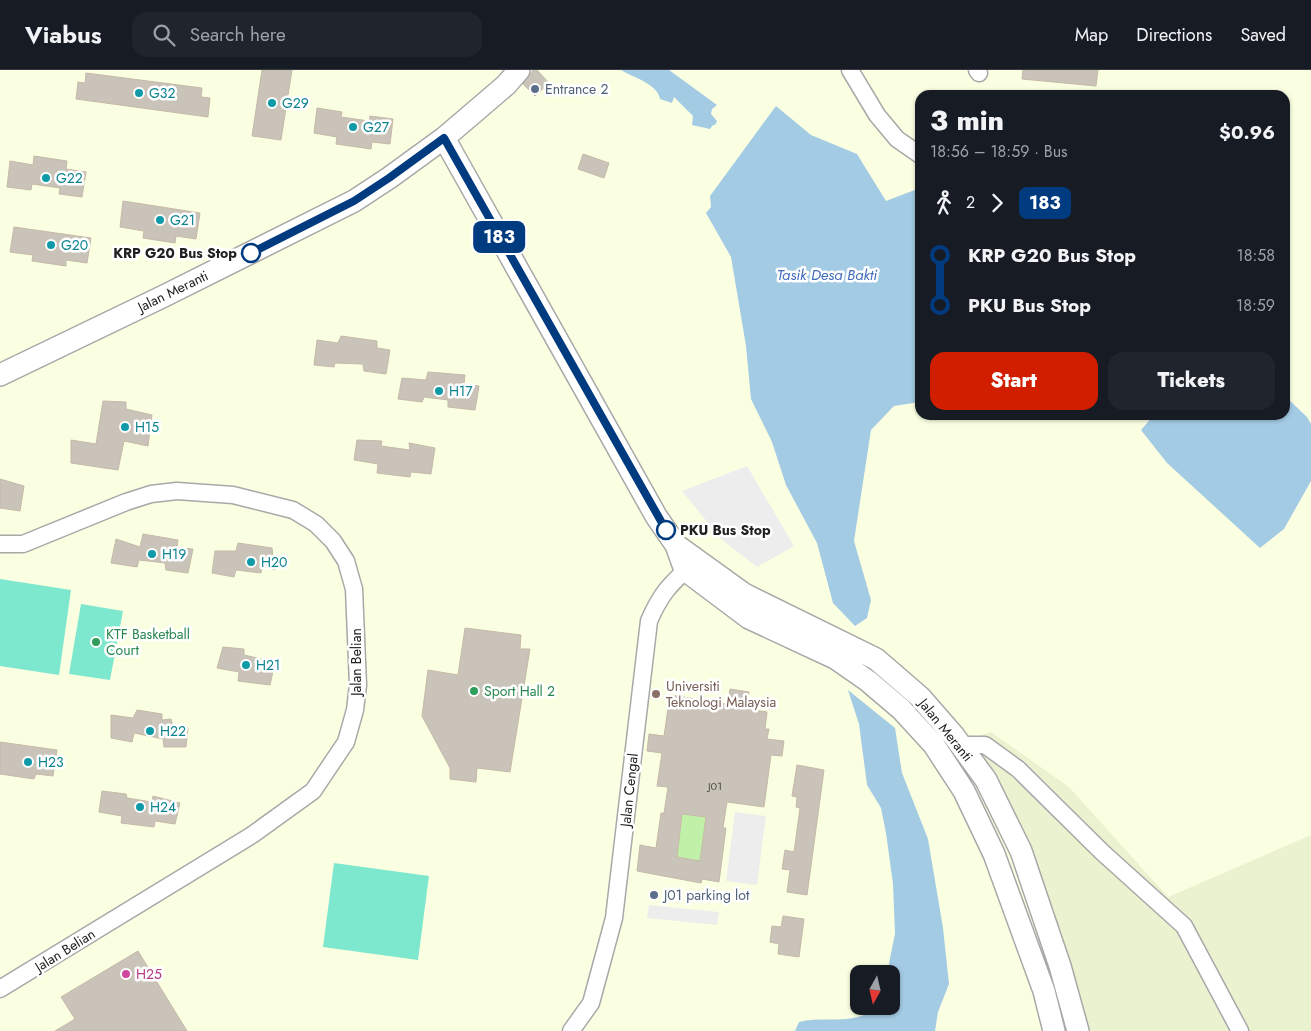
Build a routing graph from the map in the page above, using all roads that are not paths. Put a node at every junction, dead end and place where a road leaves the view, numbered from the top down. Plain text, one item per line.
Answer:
1 (519, 70) edge
2 (850, 70) edge
3 (444, 138) junction
4 (915, 152) edge
5 (0, 374) edge
6 (0, 544) edge
7 (691, 564) junction
8 (960, 745) junction
9 (0, 989) edge
10 (571, 1031) edge
11 (1054, 1031) edge
12 (1078, 1031) edge
13 (1240, 1031) edge

1 - 3 street, Jalan Meranti
2 - 4 street
3 - 5 street, Jalan Meranti
3 - 7 street, Jalan Meranti
6 - 9 street, Jalan Belian
7 - 8 street, Jalan Meranti
7 - 10 street, Jalan Cengal
7 - 11 street, Jalan Meranti
8 - 12 street, Jalan Meranti
8 - 13 street

